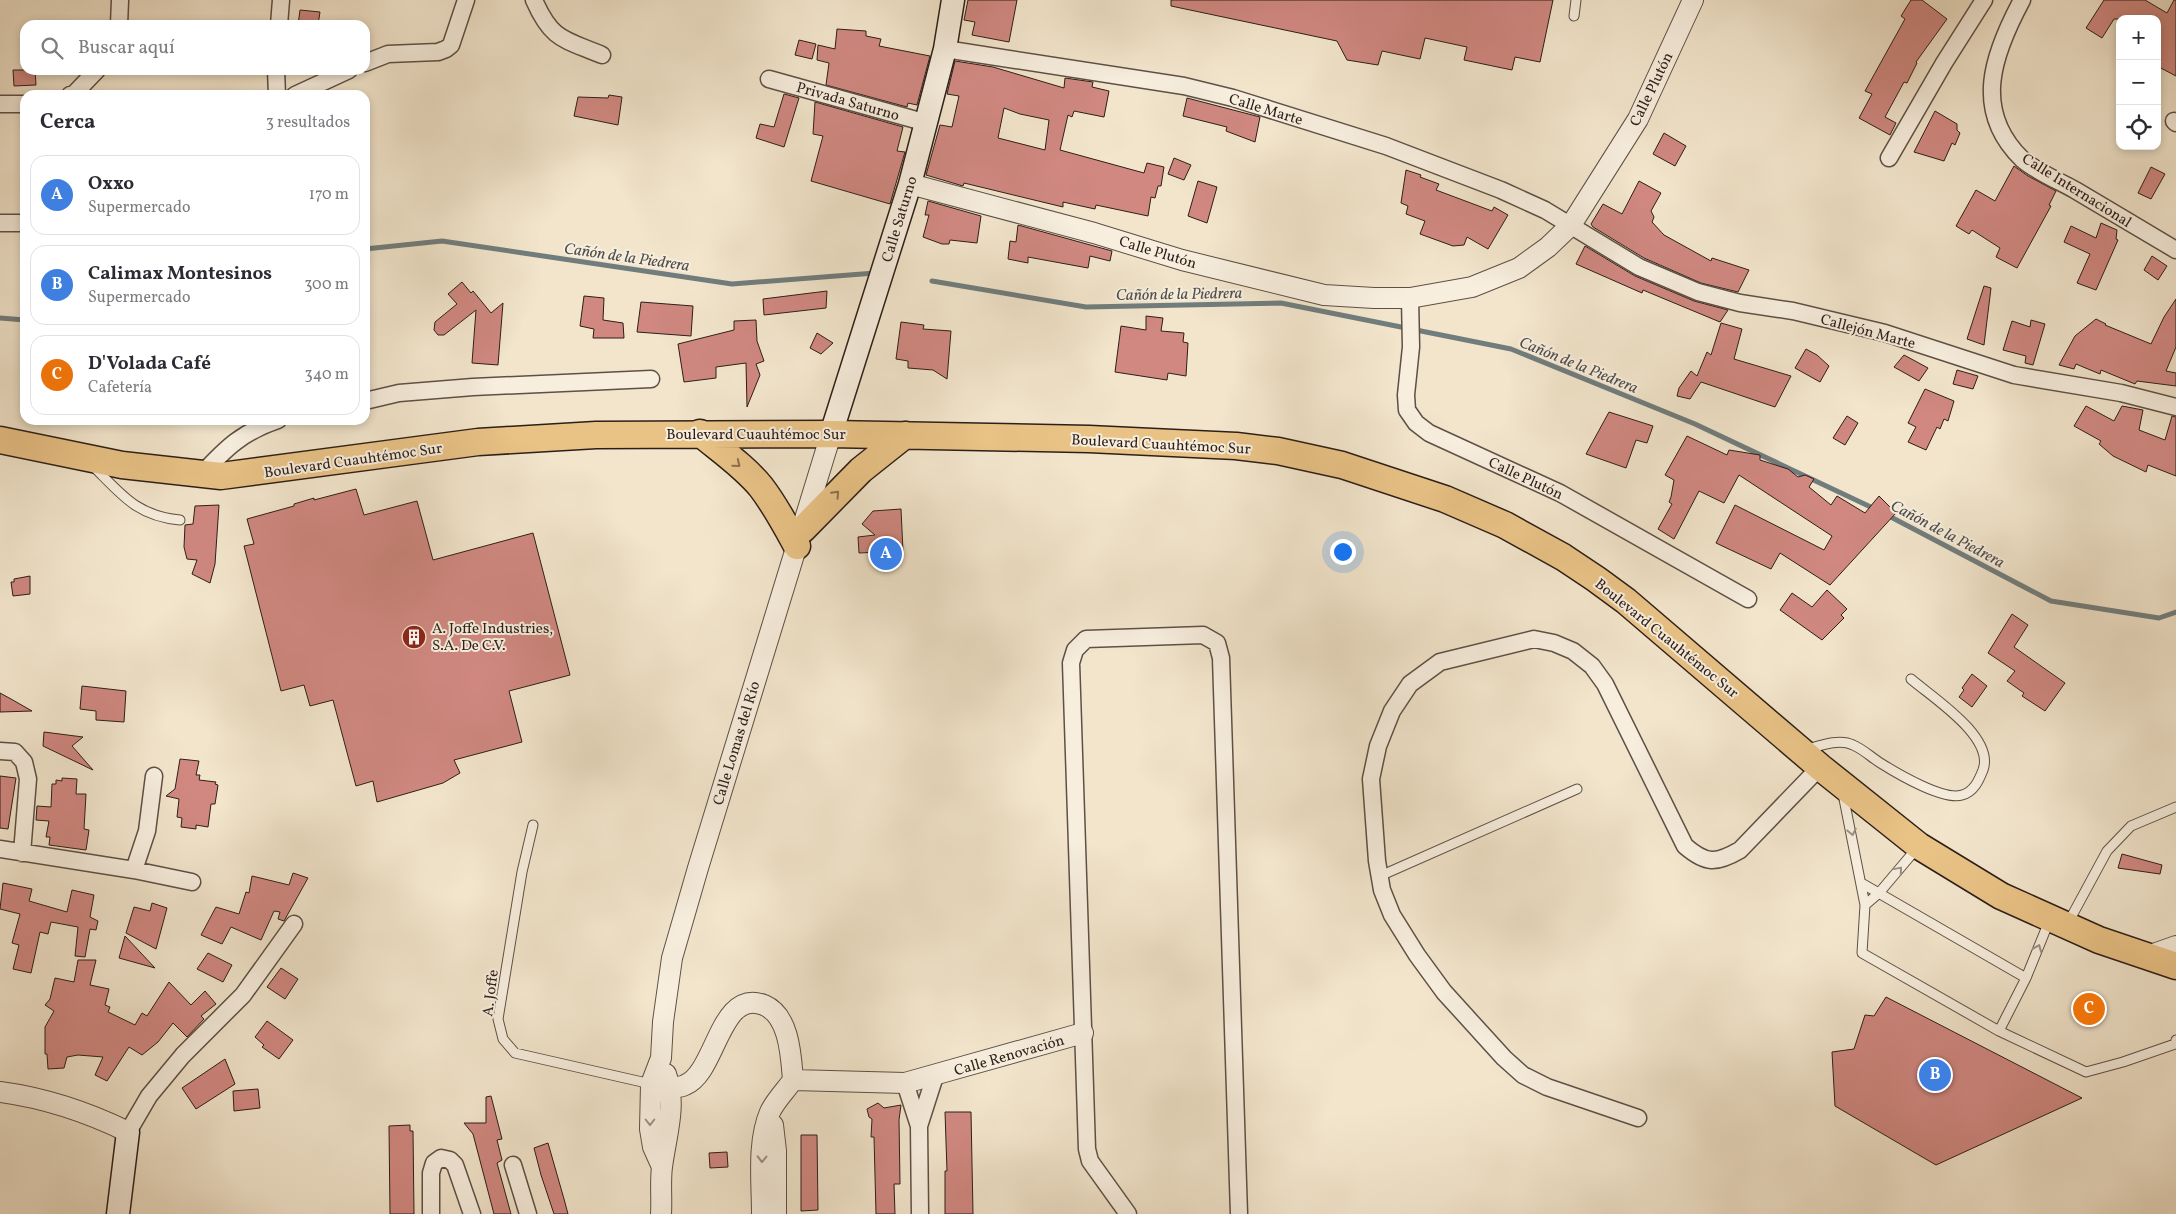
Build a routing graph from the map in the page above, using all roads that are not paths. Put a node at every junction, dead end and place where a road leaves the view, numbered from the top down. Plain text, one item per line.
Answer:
1 (120, 0) edge
2 (281, 0) edge
3 (466, 0) edge
4 (534, 0) edge
5 (953, 0) edge
6 (1576, 0) edge
7 (1693, 0) edge
8 (1984, 0) edge
9 (2022, 0) edge
10 (1574, 16) dead end
11 (119, 20) edge
12 (279, 20) edge
13 (945, 49) junction
14 (602, 55) dead end
15 (370, 61) edge
16 (92, 75) edge
17 (276, 75) edge
18 (338, 75) edge
19 (769, 79) dead end
20 (78, 90) edge
21 (277, 90) edge
22 (306, 90) edge
23 (0, 104) edge
24 (20, 104) edge
25 (927, 123) junction
26 (1889, 158) dead end
27 (910, 184) junction
28 (0, 223) edge
29 (20, 223) edge
30 (1571, 225) junction
31 (2176, 250) edge
32 (1410, 298) junction
33 (651, 379) dead end
34 (370, 400) edge
35 (2176, 407) edge
36 (266, 425) edge
37 (700, 433) junction
38 (832, 434) junction
39 (905, 436) junction
40 (0, 440) edge
41 (84, 457) junction
42 (201, 475) junction
43 (180, 520) dead end
44 (800, 538) junction
45 (1748, 600) dead end
46 (1911, 680) dead end
47 (0, 751) edge
48 (1811, 759) junction
49 (154, 776) dead end
50 (1841, 784) junction
51 (1577, 789) dead end
52 (2176, 806) edge
53 (533, 825) dead end
54 (1919, 846) junction
55 (0, 850) edge
56 (22, 853) junction
57 (134, 870) junction
58 (1380, 876) junction
59 (192, 882) dead end
60 (1862, 884) junction
61 (1879, 893) junction
62 (1865, 905) junction
63 (2058, 922) junction
64 (294, 924) dead end
65 (2176, 946) edge
66 (2145, 957) junction
67 (2176, 966) edge
68 (2026, 978) junction
69 (1999, 1031) junction
70 (1083, 1033) junction
71 (2176, 1040) edge
72 (661, 1058) junction
73 (935, 1076) junction
74 (794, 1080) junction
75 (651, 1084) junction
76 (905, 1084) junction
77 (671, 1087) junction
78 (0, 1092) edge
79 (770, 1111) junction
80 (1638, 1118) dead end
81 (919, 1126) junction
82 (128, 1132) junction
83 (513, 1165) dead end
84 (662, 1167) junction
85 (118, 1214) edge
86 (431, 1214) edge
87 (472, 1214) edge
88 (528, 1214) edge
89 (661, 1214) edge
90 (762, 1214) edge
91 (776, 1214) edge
92 (920, 1214) edge
93 (1128, 1214) edge
94 (1239, 1214) edge

1 - 11 street
2 - 12 street
3 - 15 street
4 - 14 street
5 - 13 main road, Calle Saturno
6 - 10 lane
7 - 30 street, Calle Plutón
8 - 26 street
9 - 31 street, Calle Internacional
13 - 25 main road, Calle Saturno
13 - 30 street, Calle Marte
16 - 20 street
17 - 21 street
18 - 22 street
19 - 25 street, Privada Saturno
23 - 24 street
25 - 27 main road, Calle Saturno
27 - 32 street, Calle Plutón
27 - 38 main road, Calle Saturno
28 - 29 street
30 - 32 street, Calle Plutón
30 - 35 street, Callejón Marte
32 - 45 street, Calle Plutón
33 - 34 street
36 - 42 street
37 - 38 main road, Boulevard Cuauhtémoc Sur
37 - 42 main road, Boulevard Cuauhtémoc Sur
37 -> 44 main road
38 - 39 main road, Boulevard Cuauhtémoc Sur
38 - 44 street, Calle Lomas del Río
44 -> 39 main road
39 - 48 main road, Boulevard Cuauhtémoc Sur
40 - 41 main road, Boulevard Cuauhtémoc Sur
41 - 42 main road, Boulevard Cuauhtémoc Sur
41 - 43 lane
44 - 72 street, Calle Lomas del Río
46 - 48 lane
47 - 56 street
48 - 50 main road, Boulevard Cuauhtémoc Sur
48 - 58 street
49 - 57 street
50 - 54 main road, Boulevard Cuauhtémoc Sur
50 -> 60 lane
51 - 58 lane
52 - 63 lane
53 - 75 lane, A. Joffe
61 -> 54 lane
54 - 63 main road, Boulevard Cuauhtémoc Sur
55 - 56 street
56 - 57 street
57 - 59 street
58 - 80 street
60 - 61 lane
60 - 62 lane
61 - 62 lane
61 - 68 lane
62 - 69 lane
63 - 66 main road, Boulevard Cuauhtémoc Sur
68 -> 63 lane
64 - 82 street
65 - 66 street
66 - 67 main road, Boulevard Cuauhtémoc Sur
68 - 69 lane
69 - 71 lane
70 - 73 street, Calle Renovación
70 - 93 street
70 - 94 street
72 - 75 street, Calle Lomas del Río
72 - 77 street, Calle Lomas del Río
73 - 76 street, Calle Renovación
73 - 81 street, Calle Renovación
74 - 76 street, Calle Renovación
74 - 77 street
74 - 79 street
75 - 77 street
75 -> 84 street, Calle Lomas del Río
76 - 81 street, Calle Renovación
77 - 84 street, Calle Lomas del Río
78 - 82 street
79 -> 90 street
79 - 91 street
81 - 92 street, Calle Renovación
82 - 85 main road
83 - 88 street
84 - 89 street, Calle Lomas del Río
86 - 87 street

